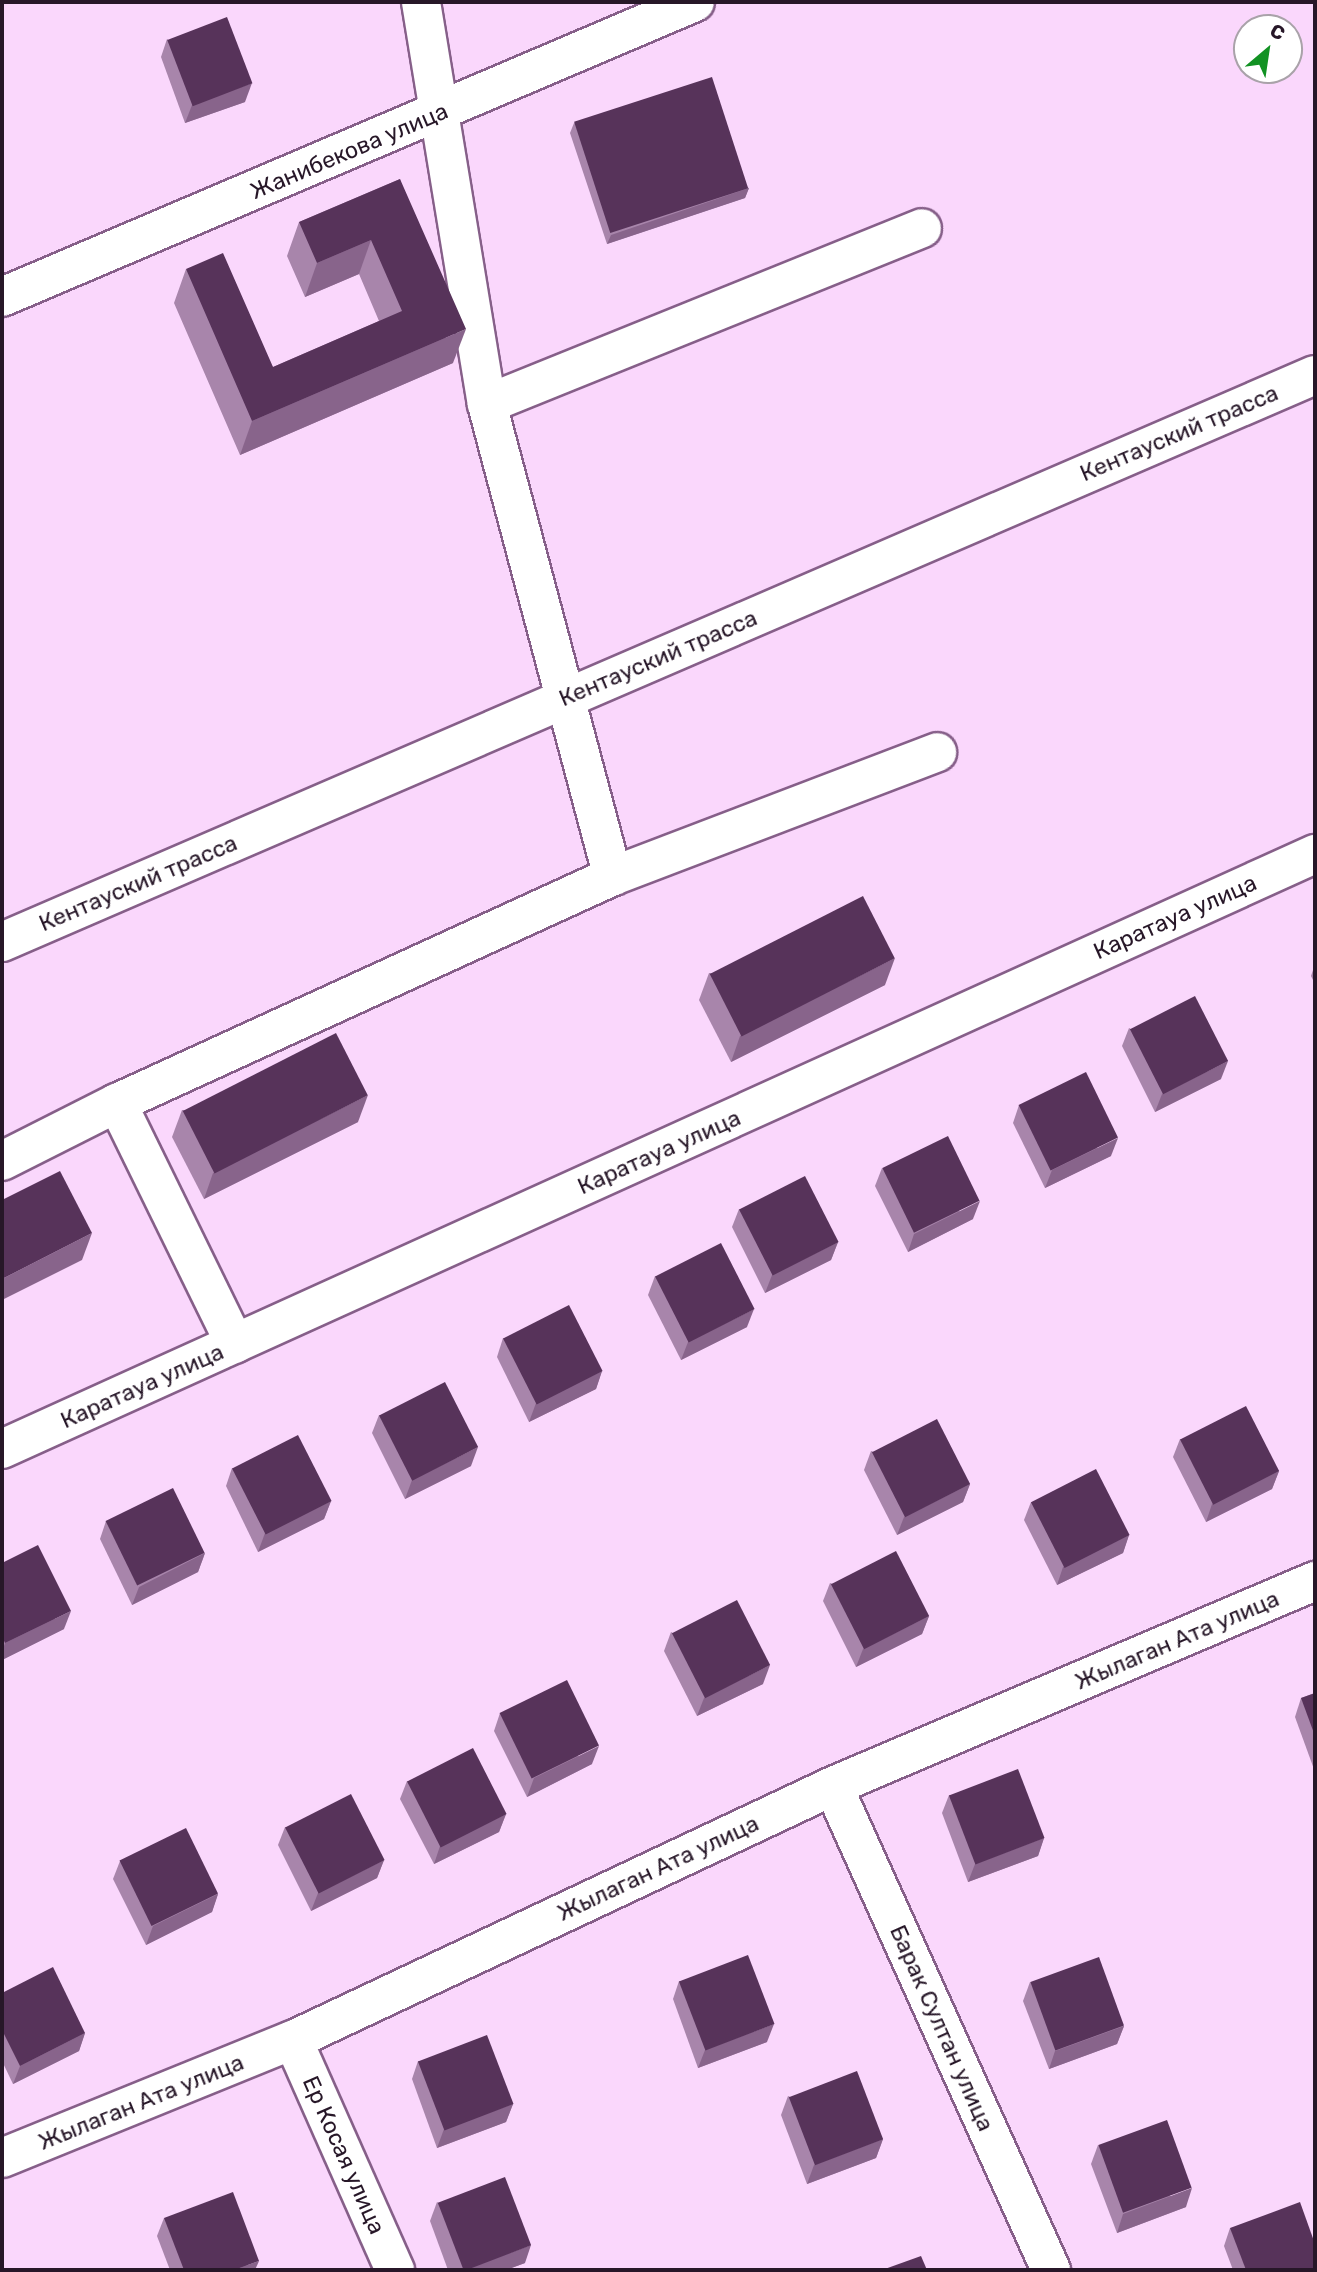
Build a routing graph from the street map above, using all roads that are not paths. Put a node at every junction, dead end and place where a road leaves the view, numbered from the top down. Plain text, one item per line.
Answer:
1 (421, 2) edge
2 (695, 2) edge
3 (440, 113) junction
4 (922, 228) dead end
5 (2, 297) edge
6 (1315, 375) edge
7 (487, 404) junction
8 (563, 699) junction
9 (937, 752) dead end
10 (1315, 854) edge
11 (613, 876) junction
12 (2, 942) edge
13 (117, 1103) junction
14 (2, 1161) edge
15 (236, 1344) junction
16 (2, 1449) edge
17 (1315, 1581) edge
18 (833, 1786) junction
19 (293, 2039) junction
20 (2, 2158) edge
21 (395, 2270) edge
22 (1051, 2270) edge

1 - 3 street
2 - 3 street, Жанибекова улица
3 - 5 street, Жанибекова улица
3 - 7 street
4 - 7 street
6 - 8 street, Кентауский трасса
7 - 8 street
8 - 11 street
8 - 12 street, Кентауский трасса
9 - 11 street
10 - 15 street, Каратауа улица
11 - 13 street
13 - 14 street
13 - 15 street
15 - 16 street, Каратауа улица
17 - 18 street, Жылаган Ата улица
18 - 19 street, Жылаган Ата улица
18 - 22 street, Барак Султан улица
19 - 20 street, Жылаган Ата улица
19 - 21 street, Ер Косая улица

